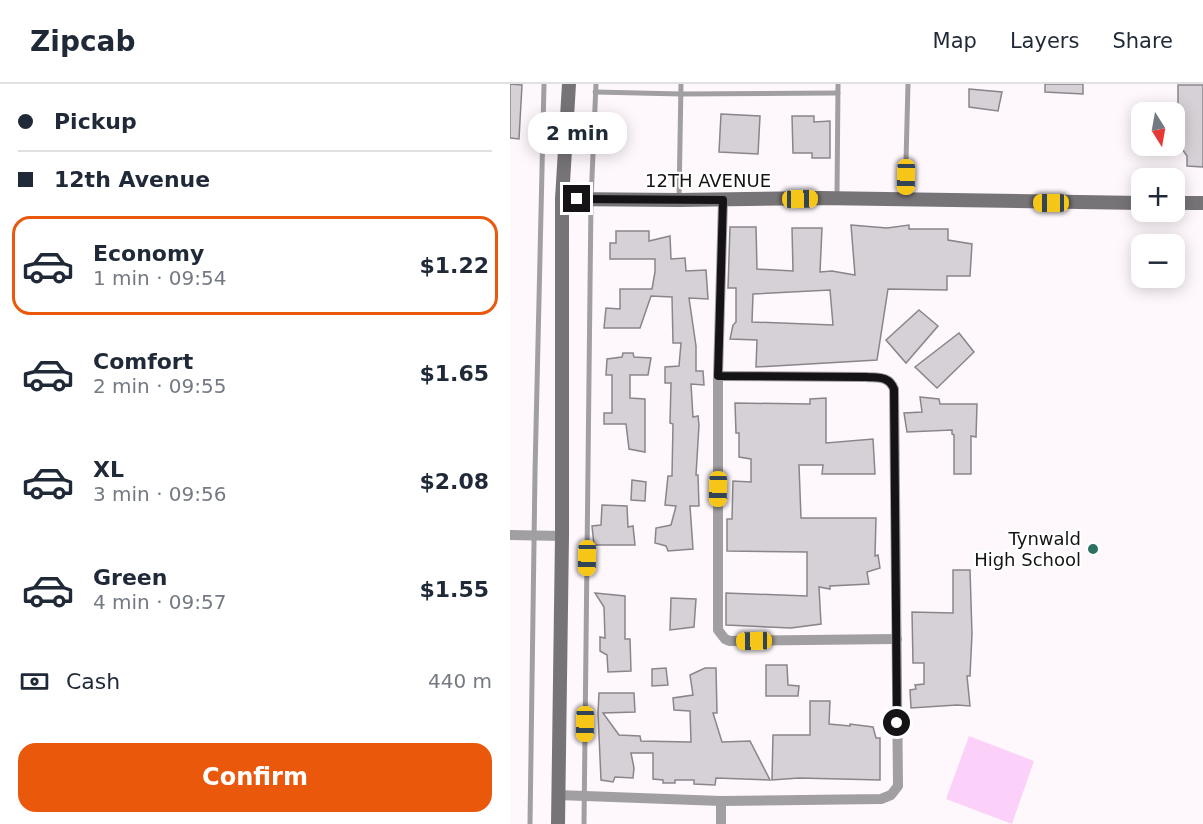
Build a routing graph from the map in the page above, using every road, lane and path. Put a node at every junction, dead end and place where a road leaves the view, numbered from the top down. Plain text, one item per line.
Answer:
1 (544, 84) edge
2 (569, 84) edge
3 (596, 84) edge
4 (681, 84) edge
5 (838, 84) edge
6 (908, 84) edge
7 (595, 92) junction
8 (838, 93) junction
9 (681, 94) junction
10 (562, 199) junction
11 (837, 199) junction
12 (591, 200) junction
13 (679, 200) junction
14 (723, 200) junction
15 (905, 201) junction
16 (1131, 203) edge
17 (1185, 203) edge
18 (1203, 204) edge
19 (718, 376) junction
20 (510, 536) edge
21 (534, 536) junction
22 (562, 536) junction
23 (897, 639) junction
24 (558, 795) junction
25 (584, 796) junction
26 (721, 801) junction
27 (530, 824) edge
28 (558, 824) edge
29 (584, 824) edge
30 (721, 824) edge

1 - 21 lane
2 - 10 street
3 - 7 lane
4 - 9 lane
5 - 8 lane
6 - 15 lane
7 - 9 lane
7 - 12 lane
8 - 9 lane
8 - 11 lane
9 - 13 lane
10 - 12 street, 12TH AVENUE
10 - 22 street
11 - 14 street, 12TH AVENUE
11 - 15 street, 12TH AVENUE
12 - 13 street, 12TH AVENUE
12 - 25 lane
13 - 14 street, 12TH AVENUE
14 - 19 street
15 - 16 street, 12TH AVENUE
17 - 18 street
19 - 23 street
19 - 23 street
20 - 21 street
21 - 22 street
21 - 27 lane
22 - 24 street
23 - 26 street
24 - 25 street
24 - 28 street
25 - 26 street
25 - 29 lane
26 - 30 street

